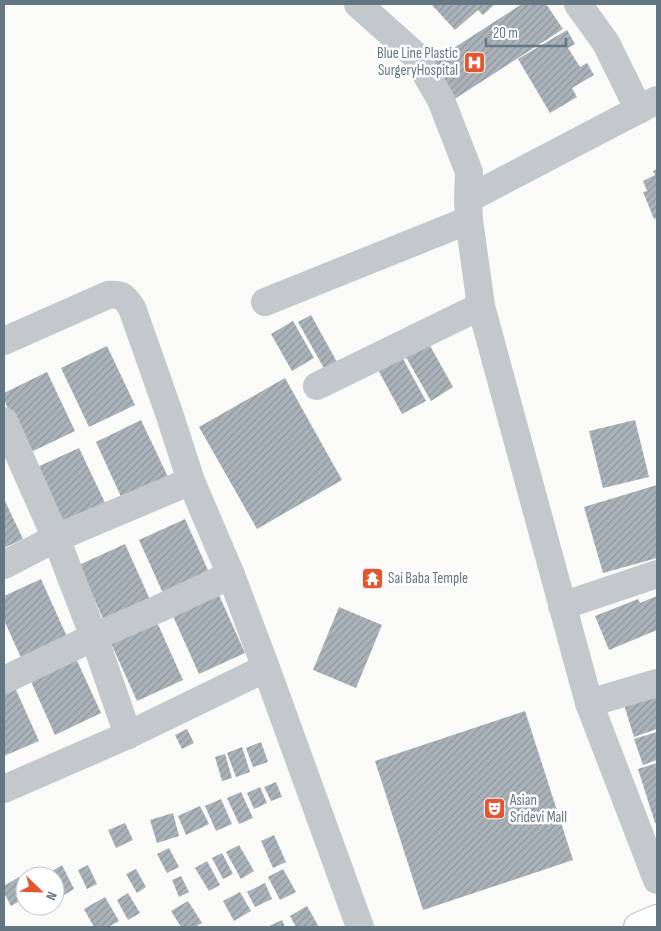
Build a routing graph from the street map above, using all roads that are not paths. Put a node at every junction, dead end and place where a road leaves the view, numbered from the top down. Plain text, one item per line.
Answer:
1 (358, 4) edge
2 (578, 4) edge
3 (648, 105) edge
4 (468, 209) junction
5 (266, 302) dead end
6 (481, 306) junction
7 (4, 341) edge
8 (317, 386) dead end
9 (4, 421) edge
10 (191, 481) junction
11 (56, 538) junction
12 (4, 565) edge
13 (657, 574) edge
14 (231, 575) junction
15 (562, 606) junction
16 (94, 637) junction
17 (266, 668) junction
18 (4, 680) edge
19 (657, 683) edge
20 (588, 703) junction
21 (128, 735) junction
22 (4, 789) edge
23 (657, 880) edge
24 (657, 919) edge
25 (360, 927) edge
26 (638, 927) edge

1 - 4 street
2 - 3 street
3 - 4 street
4 - 5 street
4 - 6 street
6 - 8 street
6 - 15 street
7 - 10 street
9 - 11 street
10 - 11 street
10 - 14 street
11 - 12 street
11 - 16 street
13 - 15 street
14 - 16 street
14 - 17 street
15 - 20 street
16 - 18 street
16 - 21 street
17 - 21 street
17 - 25 street
19 - 20 street
20 - 23 street
21 - 22 street
24 - 26 street

